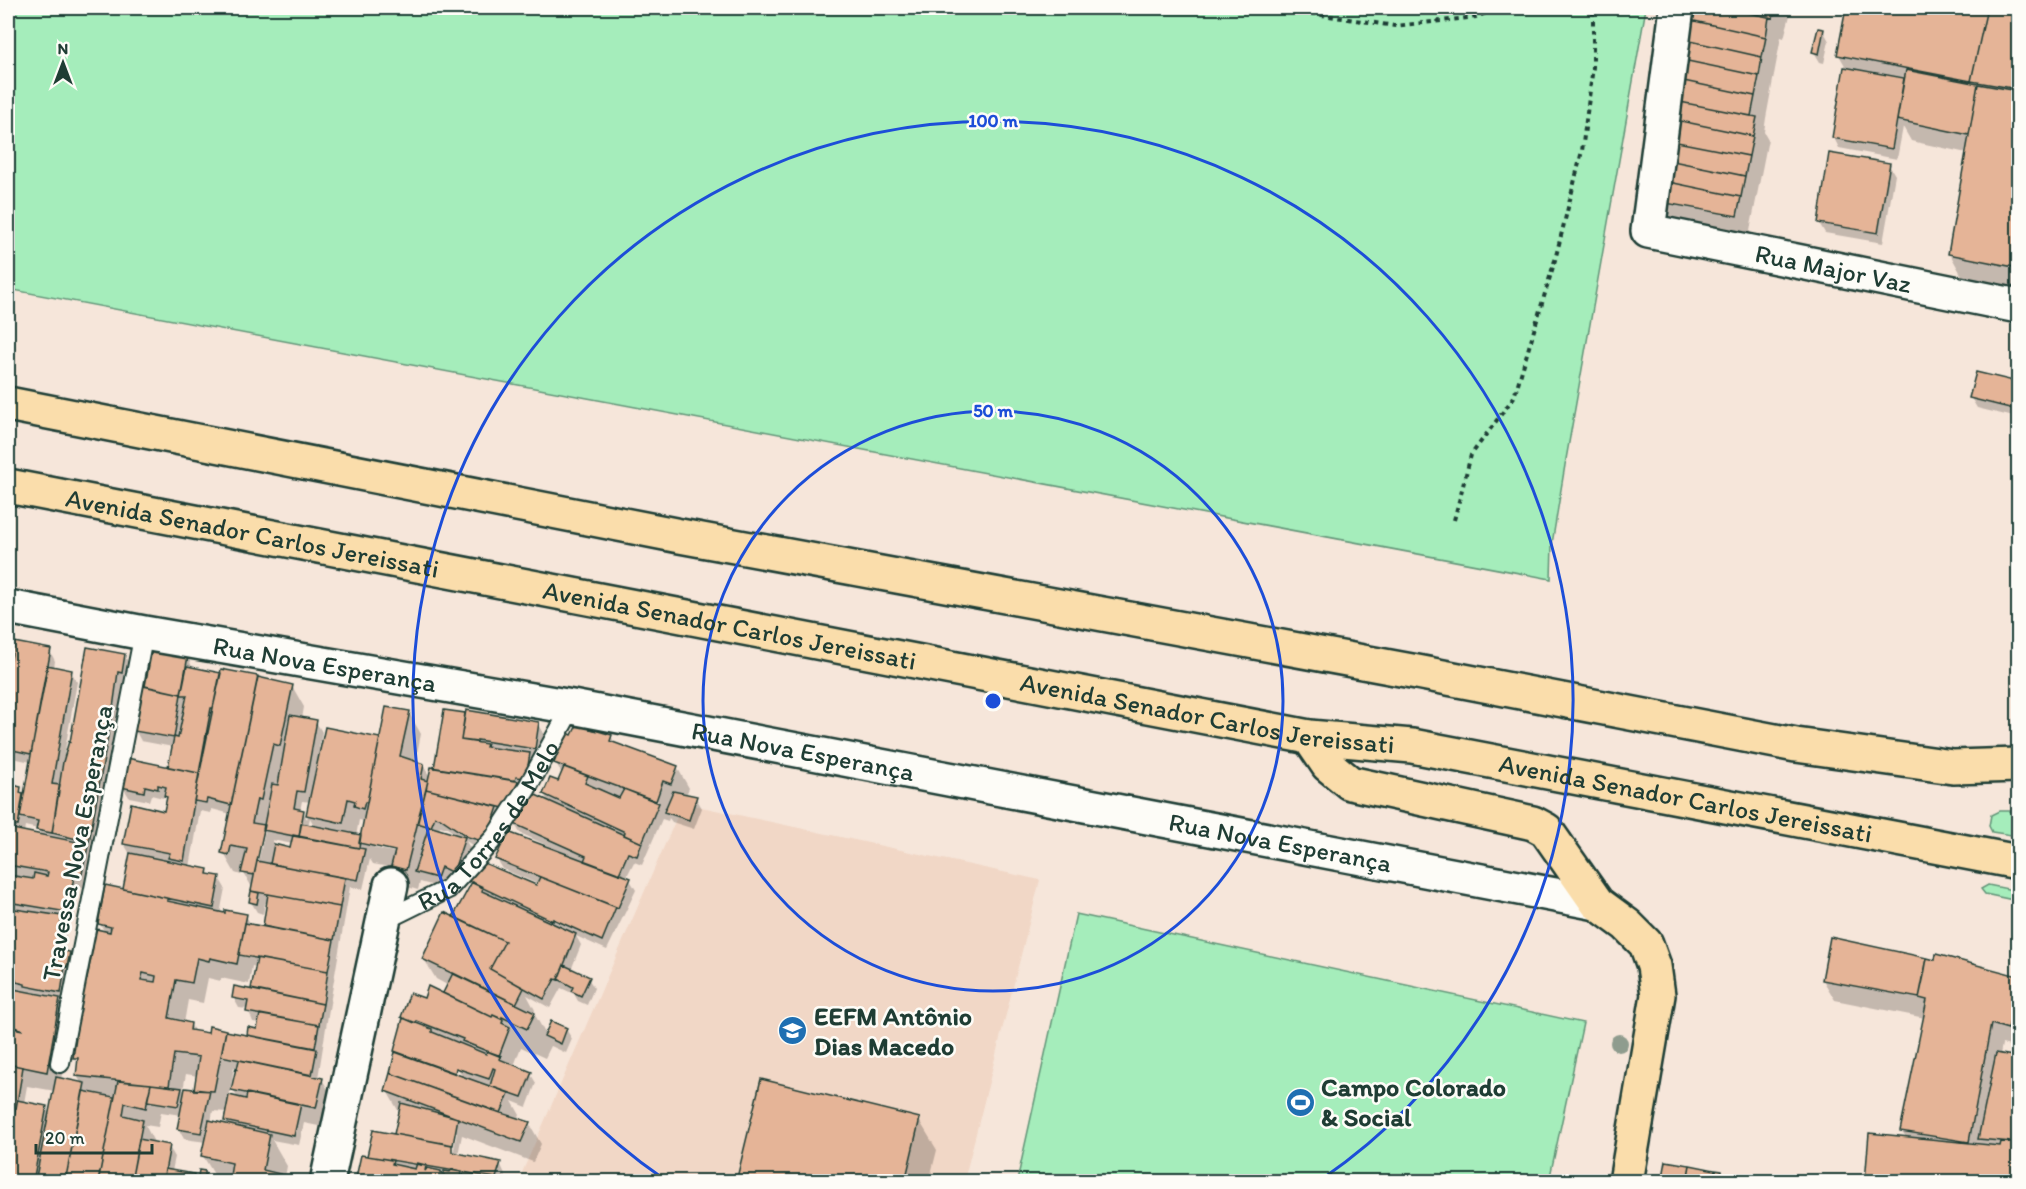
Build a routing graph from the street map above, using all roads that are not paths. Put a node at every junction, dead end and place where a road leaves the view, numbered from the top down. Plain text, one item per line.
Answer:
1 (1677, 8) edge
2 (2019, 306) edge
3 (8, 404) edge
4 (8, 486) edge
5 (8, 607) edge
6 (144, 633) junction
7 (572, 707) junction
8 (1309, 737) junction
9 (2019, 765) edge
10 (2019, 862) edge
11 (391, 885) dead end
12 (1597, 903) junction
13 (383, 921) junction
14 (60, 1063) dead end
15 (327, 1182) edge
16 (1626, 1182) edge

1 - 2 street, Rua Major Vaz
3 - 9 main road
4 - 8 main road, Avenida Senador Carlos Jereissati
5 - 6 street, Rua Nova Esperança
6 - 7 street, Rua Nova Esperança
6 - 14 lane, Travessa Nova Esperança
7 - 12 street, Rua Nova Esperança
7 - 13 lane, Rua Torres de Melo
8 - 10 main road, Avenida Senador Carlos Jereissati
8 - 12 main road
11 - 13 street, Rua Torres de Melo
12 - 16 main road
13 - 15 street, Rua Torres de Melo

